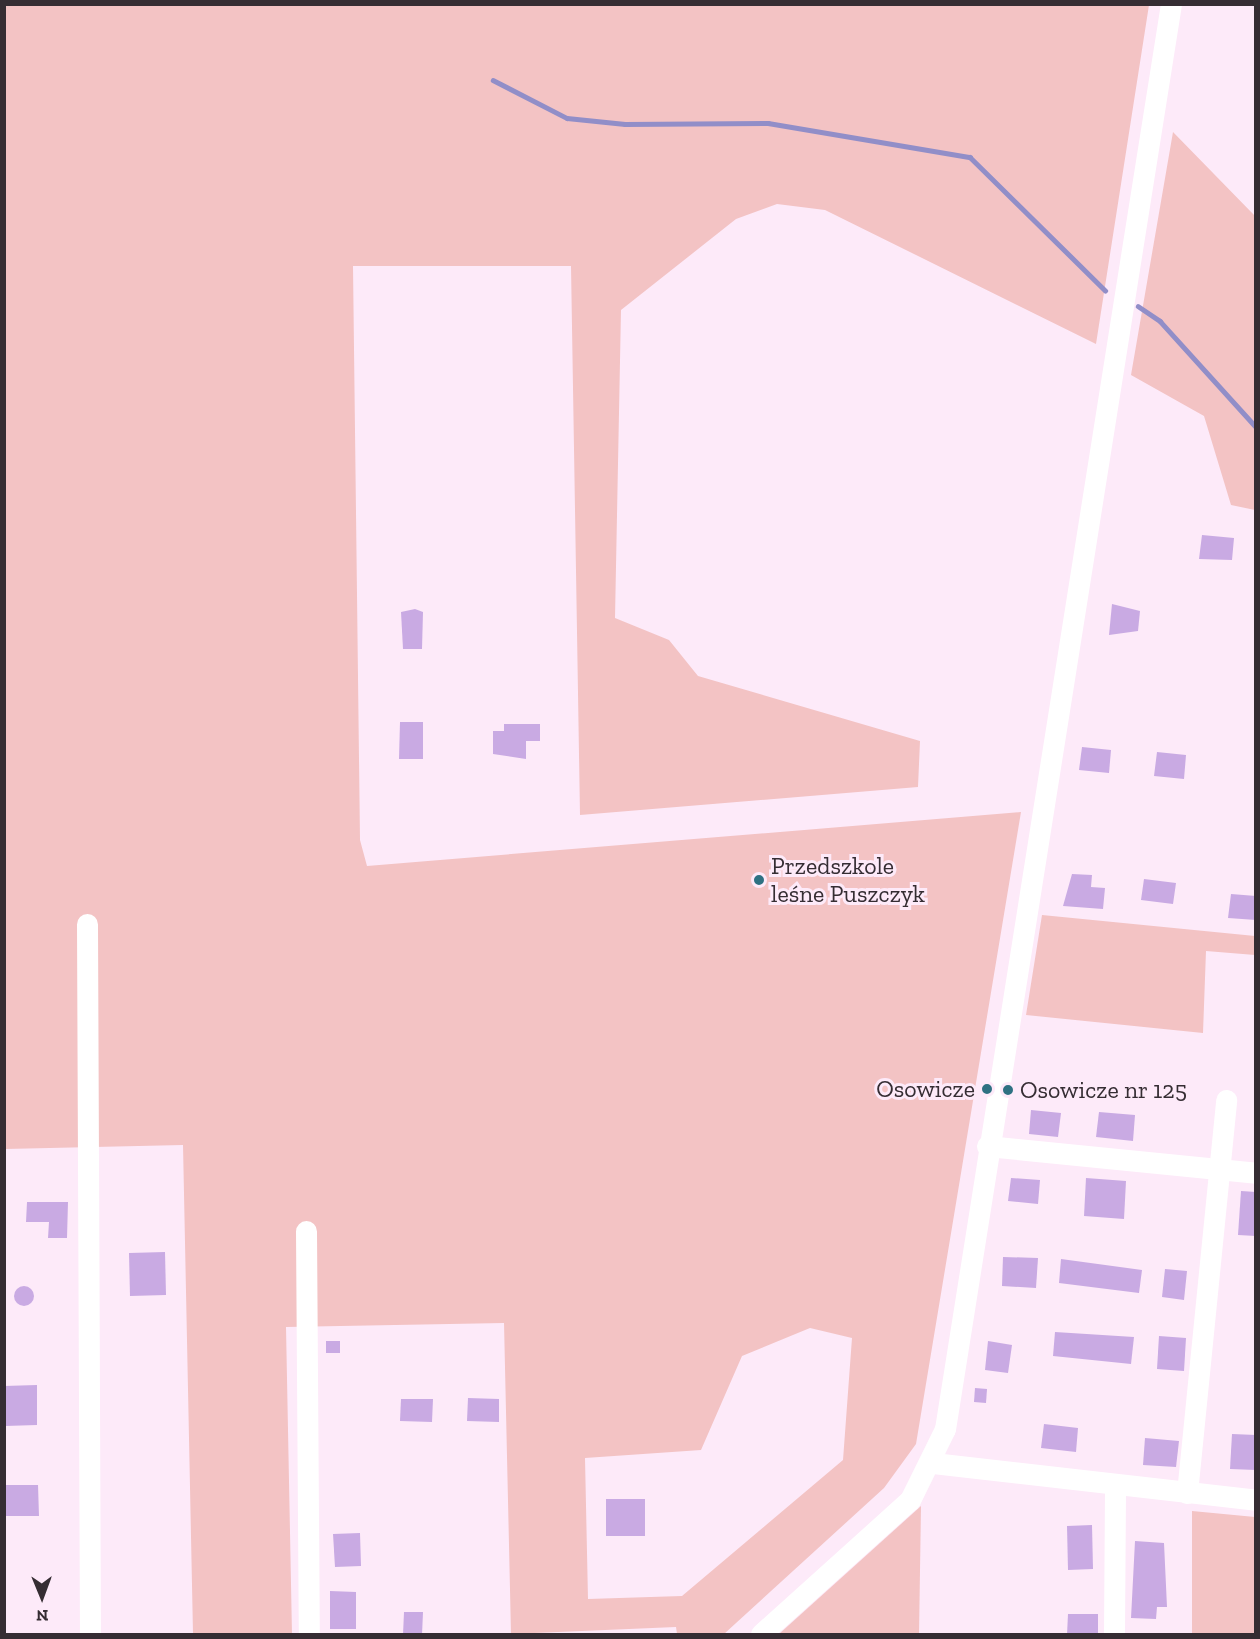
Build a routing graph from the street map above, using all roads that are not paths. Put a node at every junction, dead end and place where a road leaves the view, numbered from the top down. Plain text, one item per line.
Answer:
1 (1171, 4) edge
2 (87, 924) dead end
3 (1226, 1100) dead end
4 (987, 1146) junction
5 (1218, 1169) junction
6 (1256, 1173) edge
7 (306, 1231) dead end
8 (933, 1463) junction
9 (1115, 1486) junction
10 (1187, 1493) junction
11 (1256, 1500) edge
12 (90, 1635) edge
13 (309, 1635) edge
14 (761, 1635) edge
15 (1114, 1635) edge

1 - 4 street
2 - 12 street
3 - 5 street
4 - 5 street
4 - 8 street
5 - 6 street
5 - 10 street
7 - 13 street
8 - 9 street
8 - 14 street
9 - 10 street
9 - 15 street
10 - 11 street

